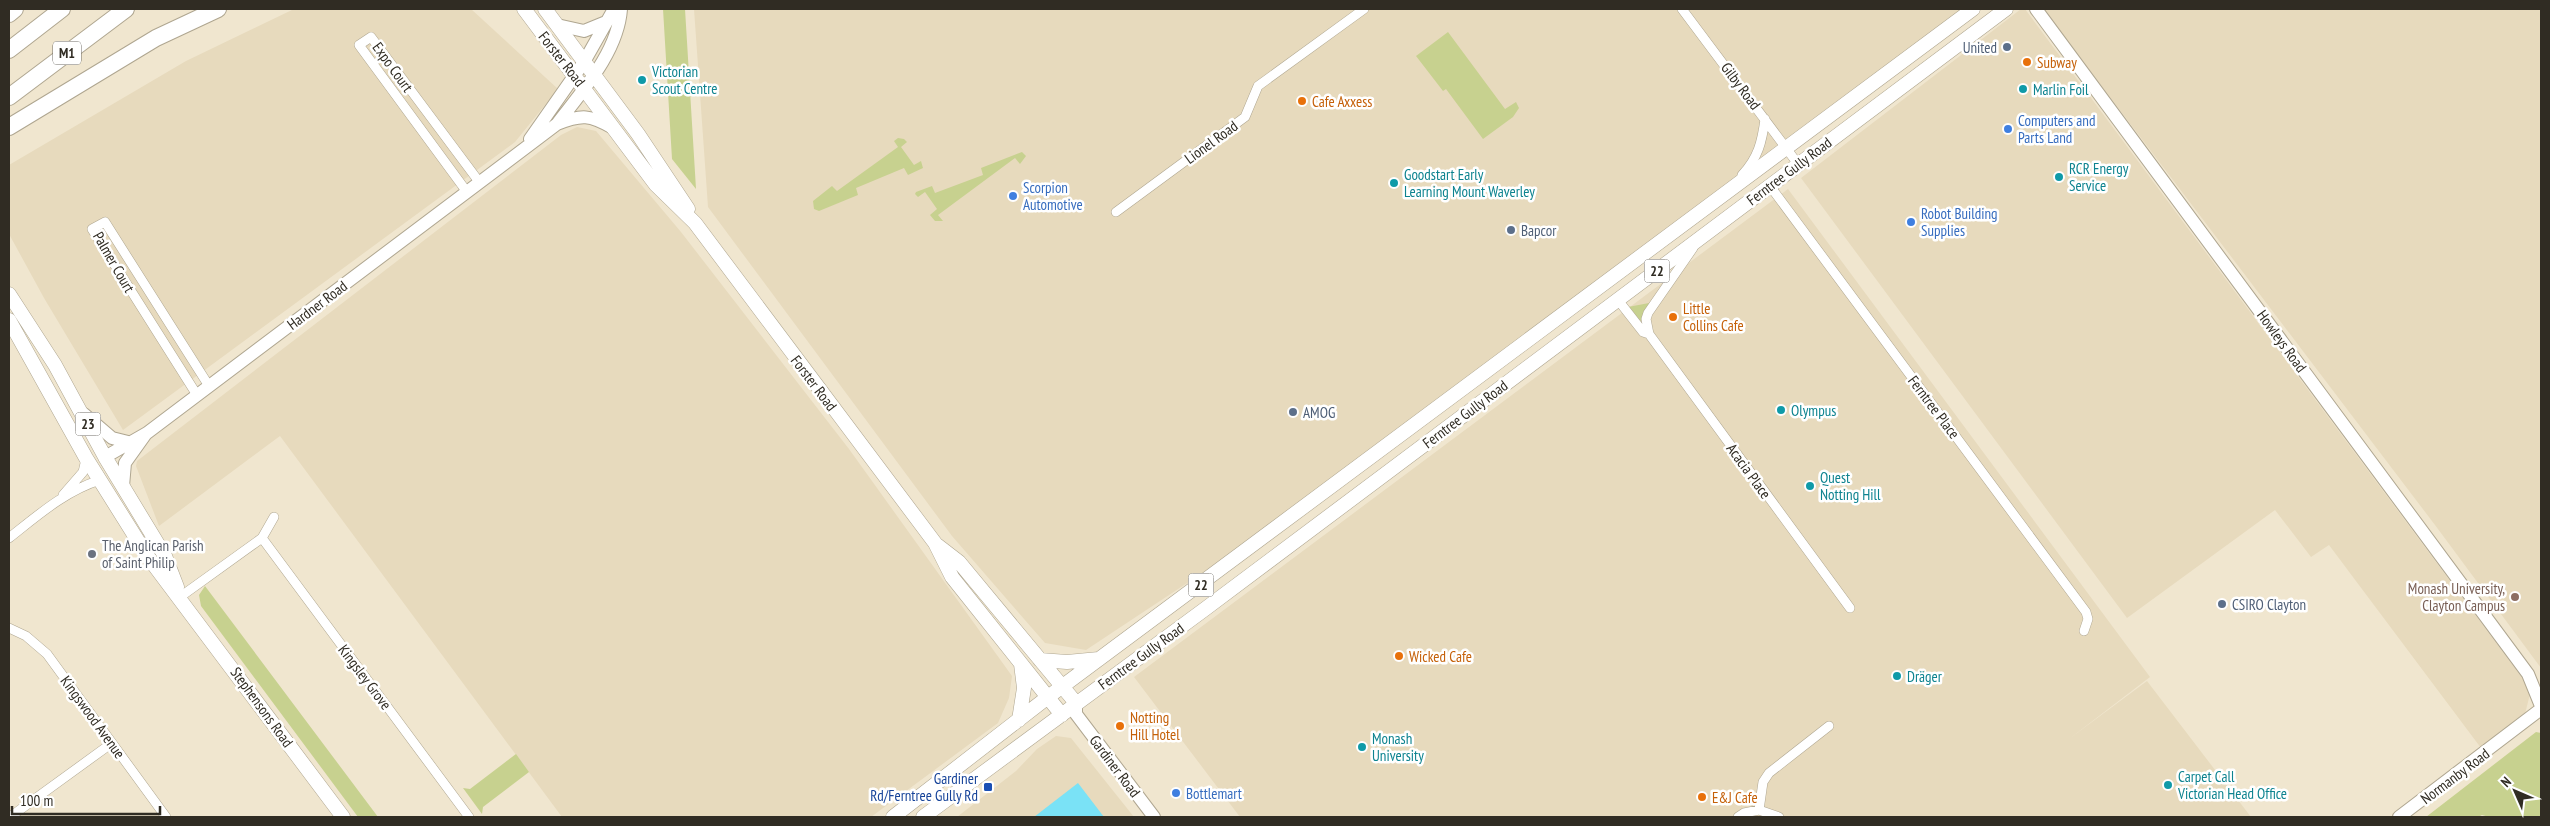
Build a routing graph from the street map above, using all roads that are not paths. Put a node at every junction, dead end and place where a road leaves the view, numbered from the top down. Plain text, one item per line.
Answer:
1 (15, 9) edge
2 (62, 9) edge
3 (126, 9) edge
4 (218, 9) edge
5 (524, 9) edge
6 (545, 9) edge
7 (614, 9) edge
8 (621, 9) edge
9 (1364, 9) edge
10 (1682, 9) edge
11 (1973, 9) edge
12 (2006, 9) edge
13 (2036, 9) edge
14 (9, 14) edge
15 (606, 22) junction
16 (557, 25) junction
17 (9, 50) edge
18 (584, 62) junction
19 (594, 74) junction
20 (574, 76) junction
21 (584, 88) junction
22 (9, 97) edge
23 (421, 104) junction
24 (410, 112) junction
25 (1765, 119) junction
26 (557, 124) junction
27 (9, 127) edge
28 (615, 129) junction
29 (524, 147) junction
30 (1787, 148) junction
31 (1798, 164) junction
32 (480, 182) junction
33 (1770, 186) junction
34 (467, 192) junction
35 (1722, 197) junction
36 (1116, 212) dead end
37 (694, 223) junction
38 (1701, 237) junction
39 (146, 288) junction
40 (9, 294) edge
41 (133, 296) junction
42 (1618, 300) junction
43 (9, 320) edge
44 (1649, 334) junction
45 (209, 386) junction
46 (197, 395) junction
47 (82, 413) junction
48 (147, 434) junction
49 (128, 442) junction
50 (105, 457) junction
51 (86, 458) junction
52 (1353, 472) junction
53 (100, 480) junction
54 (123, 486) junction
55 (1366, 488) junction
56 (56, 502) junction
57 (274, 517) dead end
58 (9, 538) edge
59 (262, 538) junction
60 (934, 543) junction
61 (180, 597) junction
62 (1850, 608) dead end
63 (9, 628) edge
64 (2084, 630) dead end
65 (1102, 659) junction
66 (1040, 660) junction
67 (1021, 664) junction
68 (2528, 674) junction
69 (2541, 684) edge
70 (1063, 686) junction
71 (1048, 697) junction
72 (2541, 702) edge
73 (2541, 708) edge
74 (1076, 709) junction
75 (1062, 715) junction
76 (1019, 720) junction
77 (2541, 720) edge
78 (1829, 726) dead end
79 (2511, 734) junction
80 (112, 743) junction
81 (912, 802) junction
82 (1759, 810) junction
83 (10, 817) edge
84 (166, 817) edge
85 (344, 817) edge
86 (469, 817) edge
87 (893, 817) edge
88 (923, 817) edge
89 (1154, 817) edge
90 (1738, 817) edge
91 (1779, 817) edge
92 (2399, 817) edge

1 - 14 highway
2 - 17 highway, M1
3 - 22 highway, M1
4 - 27 highway
5 - 20 main road, Forster Road
6 - 16 main road, Forster Road
7 - 15 street, Hardner Road
8 - 19 street, Hardner Road
9 - 36 street, Lionel Road
10 - 25 street, Gilby Road
11 - 30 main road, Ferntree Gully Road / 22
12 - 31 main road, Ferntree Gully Road / 22
13 - 68 street, Howleys Road
15 - 16 street
15 - 18 street, Hardner Road
16 - 18 main road, Forster Road
18 - 19 main road, Forster Road
18 - 20 street, Hardner Road
19 - 21 street, Hardner Road
19 - 37 main road, Forster Road
20 - 21 main road, Forster Road
20 - 29 street, Hardner Road
21 - 26 street, Hardner Road
21 - 28 main road, Forster Road
23 - 24 street
23 - 24 street, Expo Court
23 - 32 street, Expo Court
24 - 34 street, Expo Court
25 - 30 street, Gilby Road
25 - 35 street
26 - 28 street
26 - 29 street, Hardner Road
28 - 37 main road, Forster Road
29 - 32 street, Hardner Road
30 - 31 street, Gilby Road
30 - 35 main road, Ferntree Gully Road / 22
31 - 33 main road, Ferntree Gully Road / 22
32 - 34 street, Hardner Road
33 - 38 main road, Ferntree Gully Road / 22
33 - 64 street, Ferntree Place
34 - 45 street, Hardner Road
35 - 52 main road, Ferntree Gully Road / 22
37 - 60 main road, Forster Road
38 - 42 main road, Ferntree Gully Road / 22
38 - 44 street
39 - 41 street
39 - 41 street, Palmer Court
39 - 45 street, Palmer Court
40 - 47 main road, Stephensons Road / 23
41 - 46 street, Palmer Court
42 - 44 street, Acacia Place
42 - 55 main road, Ferntree Gully Road / 22
43 - 51 main road, Stephensons Road / 23
44 - 62 street, Acacia Place
45 - 46 street, Hardner Road
46 - 48 street, Hardner Road
47 - 49 street
47 - 50 main road, Stephensons Road / 23
48 - 49 street, Hardner Road
48 - 54 street
49 - 50 street, Hardner Road
50 - 53 main road
50 - 54 main road, Stephensons Road / 23
51 - 53 main road, Stephensons Road / 23
51 - 56 street
52 - 55 main road
52 - 65 main road, Ferntree Gully Road / 22
53 - 56 street
53 - 61 main road, Stephensons Road / 23
54 - 61 main road, Stephensons Road / 23
55 - 74 main road, Ferntree Gully Road / 22
56 - 58 street
57 - 59 street
59 - 61 street
59 - 86 street, Kingsley Grove
60 - 66 main road, Forster Road
60 - 67 main road, Forster Road
61 - 85 main road, Stephensons Road / 23
63 - 80 street, Kingswood Avenue
65 - 66 main road
65 - 70 main road, Ferntree Gully Road / 22
66 - 70 main road, Forster Road
67 - 71 main road, Forster Road
67 - 76 main road
68 - 69 street, Howleys Road
68 - 73 street, Howleys Road
70 - 71 main road, Ferntree Gully Road / 22
70 - 74 main road, Forster Road
71 - 75 main road, Forster Road
71 - 76 main road, Ferntree Gully Road / 22
72 - 73 street
73 - 79 street, Normanby Road
74 - 75 main road, Ferntree Gully Road / 22
74 - 89 street, Gardiner Road
75 - 88 main road, Ferntree Gully Road / 22
76 - 81 main road, Ferntree Gully Road / 22
77 - 79 street, Normanby Road
78 - 82 street
79 - 92 street, Normanby Road
80 - 83 street
80 - 84 street, Kingswood Avenue
81 - 87 main road, Ferntree Gully Road / 22
81 - 88 main road
82 - 90 street
82 - 91 street

